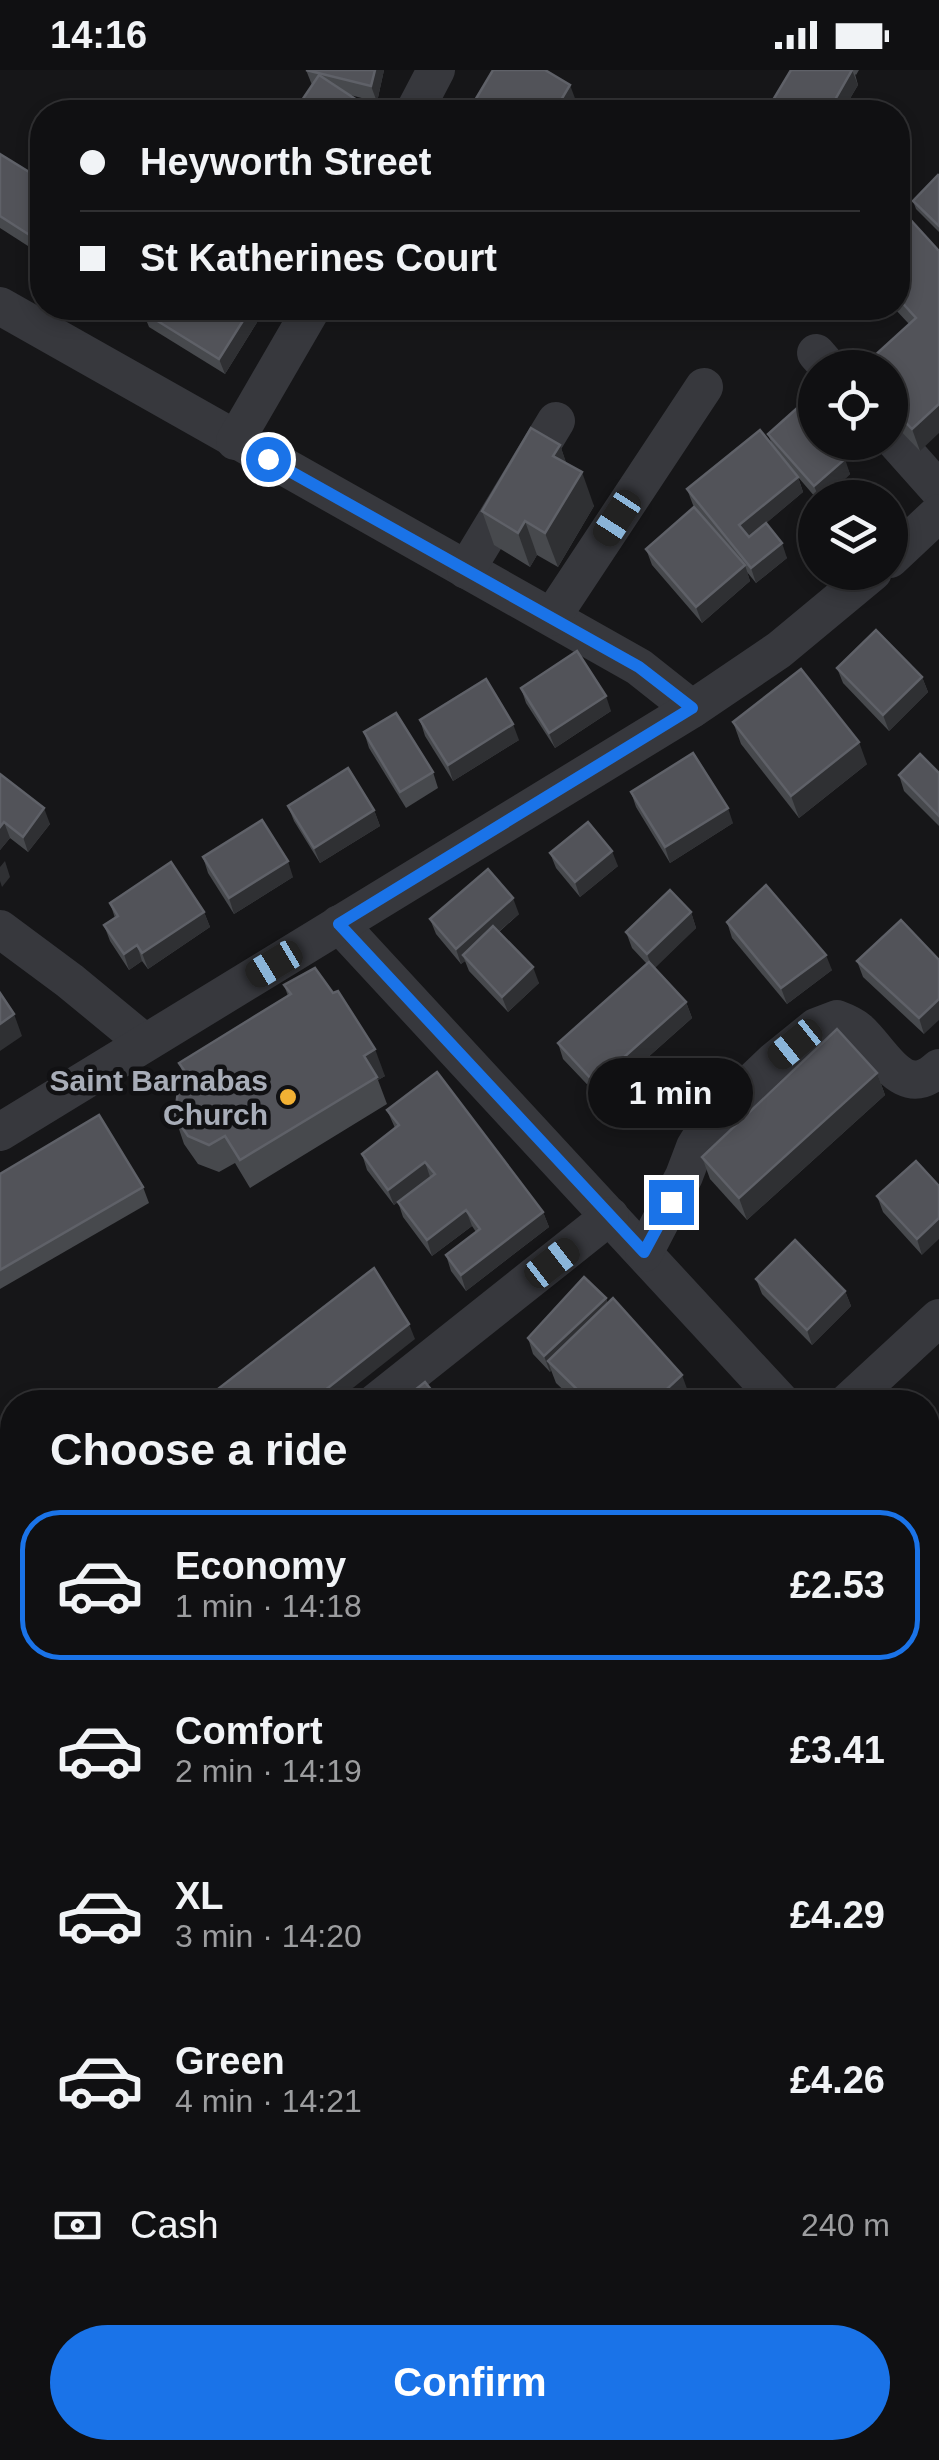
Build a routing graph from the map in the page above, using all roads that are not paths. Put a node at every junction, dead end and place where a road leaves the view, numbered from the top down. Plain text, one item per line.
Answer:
1 (436, 70) edge
2 (420, 100) edge
3 (0, 306) edge
4 (305, 320) edge
5 (704, 387) dead end
6 (556, 422) dead end
7 (235, 440) junction
8 (908, 455) edge
9 (939, 490) edge
10 (939, 512) edge
11 (908, 542) edge
12 (466, 570) junction
13 (851, 590) edge
14 (552, 618) junction
15 (692, 708) junction
16 (339, 924) junction
17 (0, 928) edge
18 (144, 1042) junction
19 (939, 1068) edge
20 (0, 1132) edge
21 (610, 1216) junction
22 (644, 1252) junction
23 (939, 1318) edge
24 (391, 1390) edge
25 (770, 1390) edge
26 (861, 1390) edge

1 - 2 street
3 - 7 street
4 - 7 street
5 - 14 street
6 - 12 street
7 - 12 street
8 - 9 street
10 - 11 street
12 - 14 street
13 - 15 street
14 - 15 street
15 - 16 street
16 - 18 street
16 - 21 street
17 - 18 street
18 - 20 street
19 - 22 street
21 - 22 street
21 - 24 street
22 - 25 street
23 - 26 street

